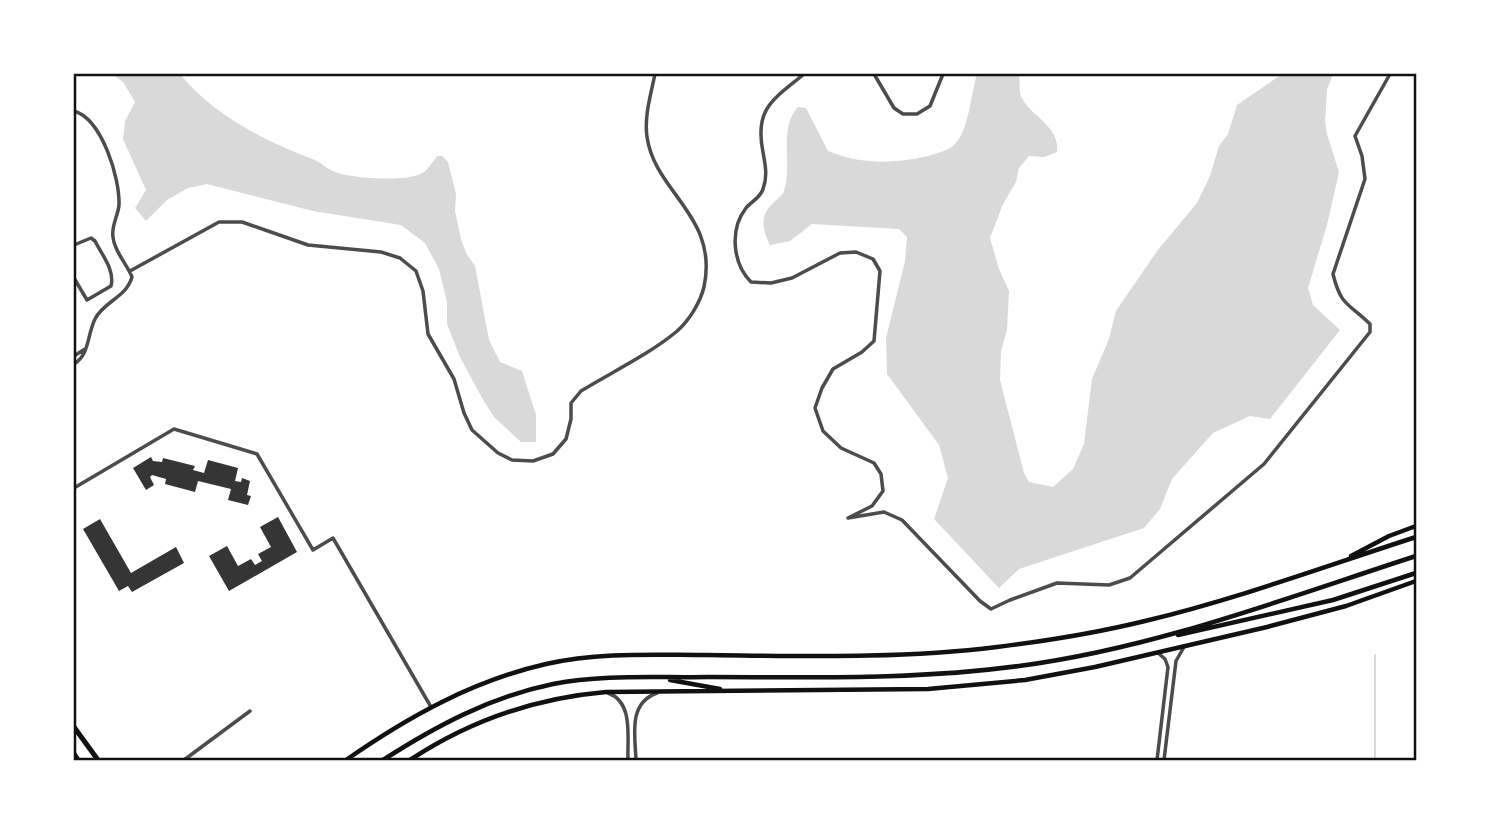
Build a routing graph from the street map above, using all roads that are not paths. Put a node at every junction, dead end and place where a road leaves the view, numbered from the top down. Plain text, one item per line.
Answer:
1 (655, 74) edge
2 (804, 74) edge
3 (874, 74) edge
4 (943, 74) edge
5 (1390, 74) edge
6 (74, 111) edge
7 (74, 245) edge
8 (130, 271) junction
9 (74, 278) edge
10 (87, 348) junction
11 (74, 356) edge
12 (74, 364) edge
13 (74, 488) edge
14 (1416, 526) edge
15 (1416, 537) edge
16 (1416, 556) edge
17 (1338, 562) junction
18 (1416, 573) edge
19 (1416, 581) edge
20 (1136, 645) junction
21 (1185, 646) junction
22 (1156, 653) junction
23 (656, 678) junction
24 (733, 691) junction
25 (606, 692) junction
26 (661, 692) junction
27 (432, 707) junction
28 (250, 711) dead end
29 (74, 727) edge
30 (74, 754) edge
31 (78, 761) edge
32 (98, 761) edge
33 (184, 761) edge
34 (346, 761) edge
35 (383, 761) edge
36 (410, 761) edge
37 (628, 761) edge
38 (636, 761) edge
39 (1157, 761) edge
40 (1164, 761) edge

1 - 8 street
2 - 5 street
3 - 4 street
6 - 8 street
7 - 9 street
8 - 10 street
10 - 11 street
10 - 12 street
13 - 27 street
14 - 17 main road
15 - 17 main road
16 - 20 main road
17 - 27 main road
18 - 20 main road
19 - 21 main road
20 - 23 main road
21 - 22 main road
21 - 40 street
22 - 24 main road
22 - 39 street
23 - 24 main road
23 - 35 main road
24 - 26 main road
25 - 26 main road
25 - 36 main road
25 - 37 street
26 - 38 street
27 - 34 main road
28 - 33 street
29 - 32 main road
30 - 31 main road

